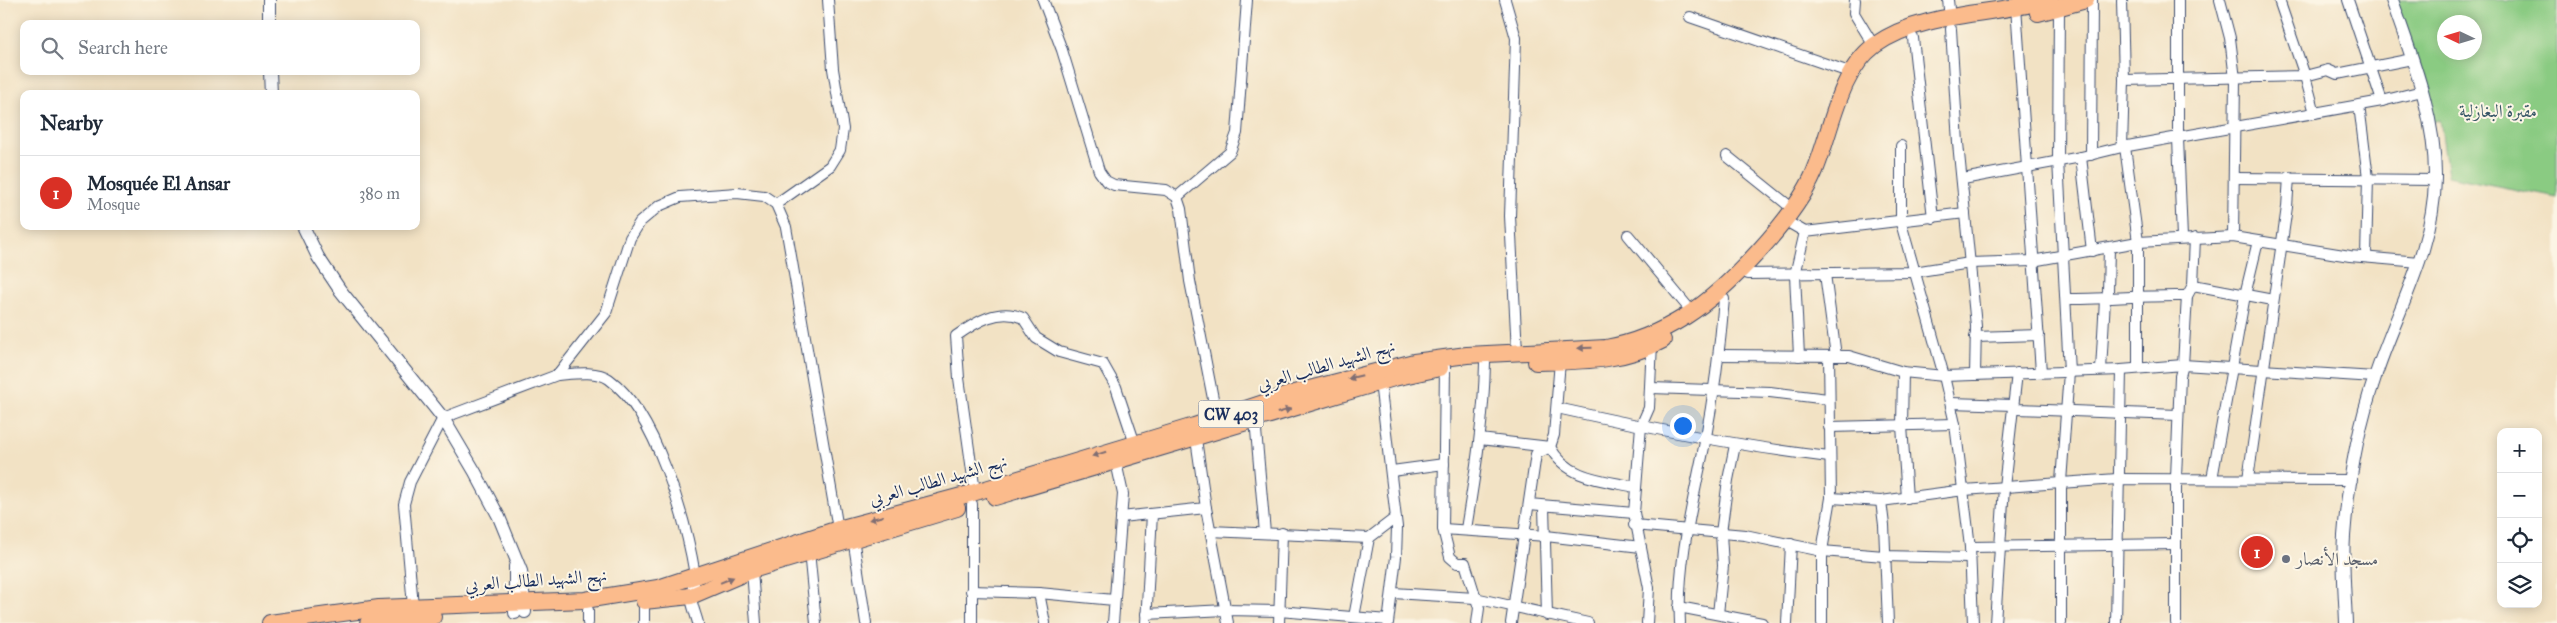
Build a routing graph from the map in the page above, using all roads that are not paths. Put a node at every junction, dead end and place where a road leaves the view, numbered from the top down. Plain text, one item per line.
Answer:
1 (269, 0) edge
2 (828, 0) edge
3 (1043, 0) edge
4 (1247, 0) edge
5 (1505, 0) edge
6 (1855, 0) edge
7 (1948, 0) edge
8 (2086, 0) edge
9 (2092, 0) edge
10 (2122, 0) edge
11 (2178, 0) edge
12 (2220, 0) edge
13 (2278, 0) edge
14 (2348, 0) edge
15 (2392, 0) edge
16 (2054, 4) edge
17 (2016, 11) junction
18 (1690, 17) dead end
19 (269, 20) edge
20 (1951, 23) junction
21 (1914, 38) junction
22 (1874, 46) junction
23 (2412, 59) junction
24 (2371, 68) junction
25 (1852, 73) junction
26 (270, 75) edge
27 (2305, 76) junction
28 (2235, 79) junction
29 (2124, 80) junction
30 (2177, 80) junction
31 (271, 90) edge
32 (2422, 91) junction
33 (2382, 101) junction
34 (2359, 105) junction
35 (2315, 113) junction
36 (1835, 125) junction
37 (2235, 127) junction
38 (2178, 138) junction
39 (1901, 146) dead end
40 (2123, 147) junction
41 (1727, 156) dead end
42 (2086, 156) junction
43 (2058, 160) junction
44 (2026, 167) junction
45 (2288, 177) junction
46 (2235, 178) junction
47 (2368, 178) junction
48 (1962, 179) junction
49 (2435, 180) junction
50 (1177, 196) junction
51 (776, 204) junction
52 (1965, 213) junction
53 (1792, 217) junction
54 (1933, 218) junction
55 (1901, 223) junction
56 (305, 230) edge
57 (1805, 232) junction
58 (1628, 235) dead end
59 (2233, 237) junction
60 (2182, 238) junction
61 (2195, 238) junction
62 (2258, 241) junction
63 (2138, 242) junction
64 (1770, 244) junction
65 (2280, 245) junction
66 (2109, 248) junction
67 (2092, 251) junction
68 (2064, 256) junction
69 (2366, 257) junction
70 (2032, 260) junction
71 (2419, 262) junction
72 (1970, 263) junction
73 (1914, 272) junction
74 (1748, 274) junction
75 (1825, 274) junction
76 (1795, 275) junction
77 (2192, 285) junction
78 (2138, 295) junction
79 (2245, 295) junction
80 (2188, 296) junction
81 (1724, 299) junction
82 (2066, 299) junction
83 (2105, 299) junction
84 (2273, 300) junction
85 (1692, 312) junction
86 (2038, 335) junction
87 (1975, 338) junction
88 (1652, 340) junction
89 (1517, 352) junction
90 (1719, 355) junction
91 (1799, 356) junction
92 (1832, 356) junction
93 (1560, 361) junction
94 (1485, 362) junction
95 (2183, 365) junction
96 (1445, 367) junction
97 (2138, 368) junction
98 (2232, 368) junction
99 (2263, 369) junction
100 (2101, 370) junction
101 (2121, 370) junction
102 (1903, 372) junction
103 (2042, 372) junction
104 (2069, 372) junction
105 (2017, 373) junction
106 (557, 375) junction
107 (1975, 375) junction
108 (1944, 376) junction
109 (2374, 377) junction
110 (1380, 382) junction
111 (1651, 388) junction
112 (1713, 389) junction
113 (1828, 399) junction
114 (1950, 403) junction
115 (2013, 405) junction
116 (1557, 408) junction
117 (2068, 411) junction
118 (2119, 414) junction
119 (2178, 415) junction
120 (443, 418) junction
121 (1217, 419) junction
122 (1255, 419) junction
123 (1954, 424) junction
124 (1641, 426) junction
125 (1902, 426) junction
126 (1829, 427) junction
127 (1195, 432) junction
128 (1480, 439) junction
129 (1705, 440) junction
130 (1135, 444) junction
131 (1736, 444) junction
132 (1550, 447) junction
133 (1829, 457) junction
134 (1116, 462) junction
135 (1444, 464) junction
136 (1392, 472) junction
137 (2176, 478) junction
138 (2117, 479) junction
139 (2212, 479) junction
140 (2248, 479) junction
141 (2352, 480) junction
142 (2061, 482) junction
143 (1636, 486) junction
144 (2004, 487) junction
145 (1964, 490) junction
146 (974, 498) junction
147 (1830, 498) junction
148 (1907, 498) junction
149 (1881, 501) junction
150 (1529, 504) junction
151 (1544, 506) junction
152 (1206, 508) junction
153 (1634, 513) junction
154 (1152, 514) junction
155 (1121, 517) junction
156 (1394, 520) junction
157 (1634, 525) junction
158 (838, 529) junction
159 (1443, 529) junction
160 (1466, 529) junction
161 (1687, 530) junction
162 (1210, 531) junction
163 (1265, 533) junction
164 (1282, 533) junction
165 (1721, 533) junction
166 (1523, 534) junction
167 (1546, 536) junction
168 (853, 538) junction
169 (1369, 538) junction
170 (1791, 544) junction
171 (2116, 544) junction
172 (2176, 544) junction
173 (2060, 545) junction
174 (2000, 546) junction
175 (1970, 547) junction
176 (1641, 548) junction
177 (809, 551) junction
178 (1822, 551) junction
179 (1884, 556) junction
180 (1969, 558) junction
181 (752, 570) junction
182 (696, 578) junction
183 (971, 591) junction
184 (1039, 593) junction
185 (1393, 593) junction
186 (691, 596) junction
187 (1475, 598) junction
188 (1114, 600) junction
189 (644, 601) junction
190 (413, 606) junction
191 (519, 607) junction
192 (1679, 607) junction
193 (1514, 608) junction
194 (1226, 610) junction
195 (1279, 611) junction
196 (1718, 614) junction
197 (1547, 615) junction
198 (588, 616) edge
199 (1354, 617) junction
200 (1315, 618) edge
201 (1146, 619) edge
202 (433, 620) edge
203 (1733, 620) edge
204 (1564, 621) edge
205 (1388, 622) edge
206 (1576, 622) edge
207 (270, 623) edge
208 (368, 623) edge
209 (644, 623) edge
210 (698, 623) edge
211 (756, 623) edge
212 (816, 623) edge
213 (866, 623) edge
214 (972, 623) edge
215 (1045, 623) edge
216 (1114, 623) edge
217 (1228, 623) edge
218 (1279, 623) edge
219 (1477, 623) edge
220 (1511, 623) edge
221 (1588, 623) edge
222 (1647, 623) edge
223 (1680, 623) edge
224 (1762, 623) edge
225 (1787, 623) edge
226 (1822, 623) edge
227 (1888, 623) edge
228 (1973, 623) edge
229 (1995, 623) edge
230 (2061, 623) edge
231 (2116, 623) edge
232 (2176, 623) edge
233 (2346, 623) edge

1 - 19 street
2 - 51 street
3 - 50 street
4 - 50 street
5 - 89 street
6 - 22 street
7 - 20 street
8 - 16 main road, نهج الشهيد الطالب العربي / CW 403
9 - 42 street
10 - 29 street
11 - 30 street
12 - 28 street
13 - 27 street
14 - 24 street
15 - 23 street
16 - 17 main road, نهج الشهيد الطالب العربي / CW 403
16 - 43 street
17 - 20 main road, نهج الشهيد الطالب العربي / CW 403
17 - 44 street
18 - 25 street
20 - 21 main road, نهج الشهيد الطالب العربي / CW 403
20 - 22 main road, نهج الشهيد الطالب العربي / CW 403
20 - 48 street
21 - 36 main road, نهج الشهيد الطالب العربي / CW 403
21 - 54 street
22 - 25 main road, نهج الشهيد الطالب العربي / CW 403
23 - 24 street
23 - 32 street
24 - 27 street
24 - 33 street
25 - 36 main road, نهج الشهيد الطالب العربي / CW 403
26 - 31 street
27 - 28 street
27 - 35 street
28 - 30 street
28 - 37 street
29 - 30 street
29 - 40 street
30 - 38 street
32 - 33 street
32 - 49 street
33 - 34 street
34 - 35 street
34 - 47 street
35 - 37 street
36 - 53 main road, نهج الشهيد الطالب العربي / CW 403
37 - 38 street
37 - 46 street
38 - 40 street
38 - 60 street
39 - 55 street
40 - 42 street
40 - 63 street
41 - 53 street
42 - 43 street
42 - 67 street
43 - 44 street
43 - 68 street
44 - 48 street
44 - 70 street
45 - 46 street
45 - 47 street
45 - 65 street
46 - 59 street
47 - 49 street
47 - 69 street
48 - 52 street
49 - 71 street
50 - 121 street
51 - 106 street
51 - 158 street
52 - 54 street
52 - 72 street
53 - 57 street
53 - 64 main road, نهج الشهيد الطالب العربي / CW 403
54 - 55 street
55 - 57 street
55 - 73 street
56 - 120 street
57 - 76 street
58 - 85 street
59 - 61 street
59 - 62 street
60 - 61 street
60 - 63 street
61 - 77 street
62 - 65 street
62 - 79 street
63 - 66 street
63 - 78 street
64 - 74 main road, نهج الشهيد الطالب العربي / CW 403
64 - 85 main road, نهج الشهيد الطالب العربي / CW 403
65 - 69 street
65 - 84 street
66 - 67 street
66 - 83 street
67 - 68 street
68 - 70 street
68 - 82 street
69 - 71 street
70 - 72 street
70 - 86 street
71 - 109 street
72 - 73 street
72 - 87 street
73 - 75 street
73 - 108 street
74 - 76 street
74 - 81 main road, نهج الشهيد الطالب العربي / CW 403
75 - 76 street
75 - 92 street
76 - 91 street
77 - 79 street
77 - 80 street
78 - 80 street
78 - 83 street
78 - 97 street
79 - 84 street
79 - 98 street
80 - 95 street
81 - 88 main road, نهج الشهيد الطالب العربي / CW 403
81 - 90 street
82 - 83 street
82 - 104 street
83 - 100 street
84 - 99 street
85 - 88 main road, نهج الشهيد الطالب العربي / CW 403
86 - 87 street
86 - 103 street
87 - 107 street
88 -> 89 main road, نهج الشهيد الطالب العربي / CW 403
88 - 93 main road, نهج الشهيد الطالب العربي / CW 403
88 - 111 street
89 -> 121 main road, نهج الشهيد الطالب العربي / CW 403
90 - 91 street
90 - 112 street
91 - 92 street
92 - 102 street
92 - 113 street
93 - 94 main road, نهج الشهيد الطالب العربي / CW 403
93 - 116 street
94 - 96 main road, نهج الشهيد الطالب العربي / CW 403
94 - 128 street
95 - 97 street
95 - 98 street
95 - 119 street
96 - 110 main road, نهج الشهيد الطالب العربي / CW 403
96 - 135 street
97 - 101 street
98 - 99 street
98 - 139 street
99 - 109 street
99 - 140 street
100 - 101 street
100 - 104 street
101 - 118 street
102 - 108 street
102 - 125 street
103 - 104 street
103 - 105 street
104 - 117 street
105 - 107 street
105 - 115 street
106 - 120 street
106 - 182 street
107 - 108 street
108 - 114 street
109 - 141 street
122 -> 110 main road, نهج الشهيد الطالب العربي / CW 403
110 - 136 street
111 - 112 street
111 - 124 street
112 - 113 street
112 - 129 street
113 - 126 street
114 - 115 street
114 - 123 street
115 - 117 street
115 - 144 street
116 - 124 street
116 - 132 street
117 - 118 street
117 - 142 street
118 - 119 street
118 - 138 street
119 - 137 street
120 - 190 street
120 - 191 street
121 - 127 main road, نهج الشهيد الطالب العربي / CW 403
122 - 127 main road, نهج الشهيد الطالب العربي / CW 403
122 - 163 street
123 - 125 street
123 - 145 street
124 - 129 street
124 - 143 street
125 - 126 street
125 - 148 street
126 - 133 street
127 - 130 main road, نهج الشهيد الطالب العربي / CW 403
127 - 134 main road, نهج الشهيد الطالب العربي / CW 403
127 - 152 street
128 - 132 street
128 - 160 street
129 - 131 street
129 - 161 street
130 -> 146 main road, نهج الشهيد الطالب العربي / CW 403
130 - 146 street
131 - 133 street
131 - 165 street
132 - 143 street
132 - 150 street
133 - 147 street
134 - 146 main road, نهج الشهيد الطالب العربي / CW 403
134 - 155 street
135 - 136 street
135 - 159 street
136 - 156 street
137 - 138 street
137 - 139 street
137 - 172 street
138 - 142 street
138 - 171 street
139 - 140 street
140 - 141 street
141 - 233 street
142 - 144 street
142 - 173 street
143 - 153 street
144 - 145 street
144 - 174 street
145 - 148 street
145 - 175 street
146 -> 158 main road, نهج الشهيد الطالب العربي / CW 403
146 - 168 main road, نهج الشهيد الطالب العربي / CW 403
146 - 183 street
147 - 149 street
147 - 178 street
148 - 149 street
149 - 179 street
150 - 151 street
150 - 166 street
151 - 153 street
151 - 167 street
152 - 154 street
152 - 162 street
153 - 157 street
154 - 155 street
154 - 201 street
155 - 188 street
156 - 169 street
156 - 185 street
157 - 161 street
157 - 176 street
158 - 182 main road, نهج الشهيد الطالب العربي / CW 403
159 - 160 street
159 - 187 street
160 - 166 street
161 - 165 street
161 - 192 street
162 - 163 street
162 - 194 street
163 - 164 street
164 - 169 street
164 - 195 street
165 - 170 street
165 - 196 street
166 - 167 street
166 - 193 street
167 - 176 street
167 - 197 street
168 - 177 main road, نهج الشهيد الطالب العربي / CW 403
168 - 213 street
169 - 199 street
170 - 178 street
170 - 225 street
171 - 172 street
171 - 173 street
171 - 231 street
172 - 232 street
173 - 174 street
173 - 230 street
174 - 175 street
174 - 229 street
175 - 180 street
176 - 222 street
177 - 181 main road, نهج الشهيد الطالب العربي / CW 403
177 - 212 street
178 - 179 street
178 - 226 street
179 - 180 street
179 - 227 street
180 - 228 street
186 -> 181 main road, نهج الشهيد الطالب العربي / CW 403
181 - 211 street
182 - 186 street
182 - 191 main road, نهج الشهيد الطالب العربي / CW 403
183 - 184 street
183 - 214 street
184 - 188 street
184 - 215 street
185 - 187 street
185 - 205 street
186 - 189 main road, نهج الشهيد الطالب العربي / CW 403
186 - 210 street
187 - 193 street
187 - 219 street
188 - 216 street
189 - 198 main road, نهج الشهيد الطالب العربي / CW 403
189 - 209 street
190 - 191 main road, نهج الشهيد الطالب العربي / CW 403
190 - 207 main road, نهج الشهيد الطالب العربي / CW 403
191 - 198 main road, نهج الشهيد الطالب العربي / CW 403
191 - 202 main road, نهج الشهيد الطالب العربي / CW 403
192 - 196 street
192 - 223 street
193 - 197 street
193 - 220 street
194 - 195 street
194 - 201 street
194 - 217 street
195 - 200 street
195 - 218 street
196 - 203 street
197 - 204 street
199 - 200 street
199 - 205 street
202 - 208 main road, نهج الشهيد الطالب العربي / CW 403
203 - 224 street
204 - 206 street
206 - 221 street

